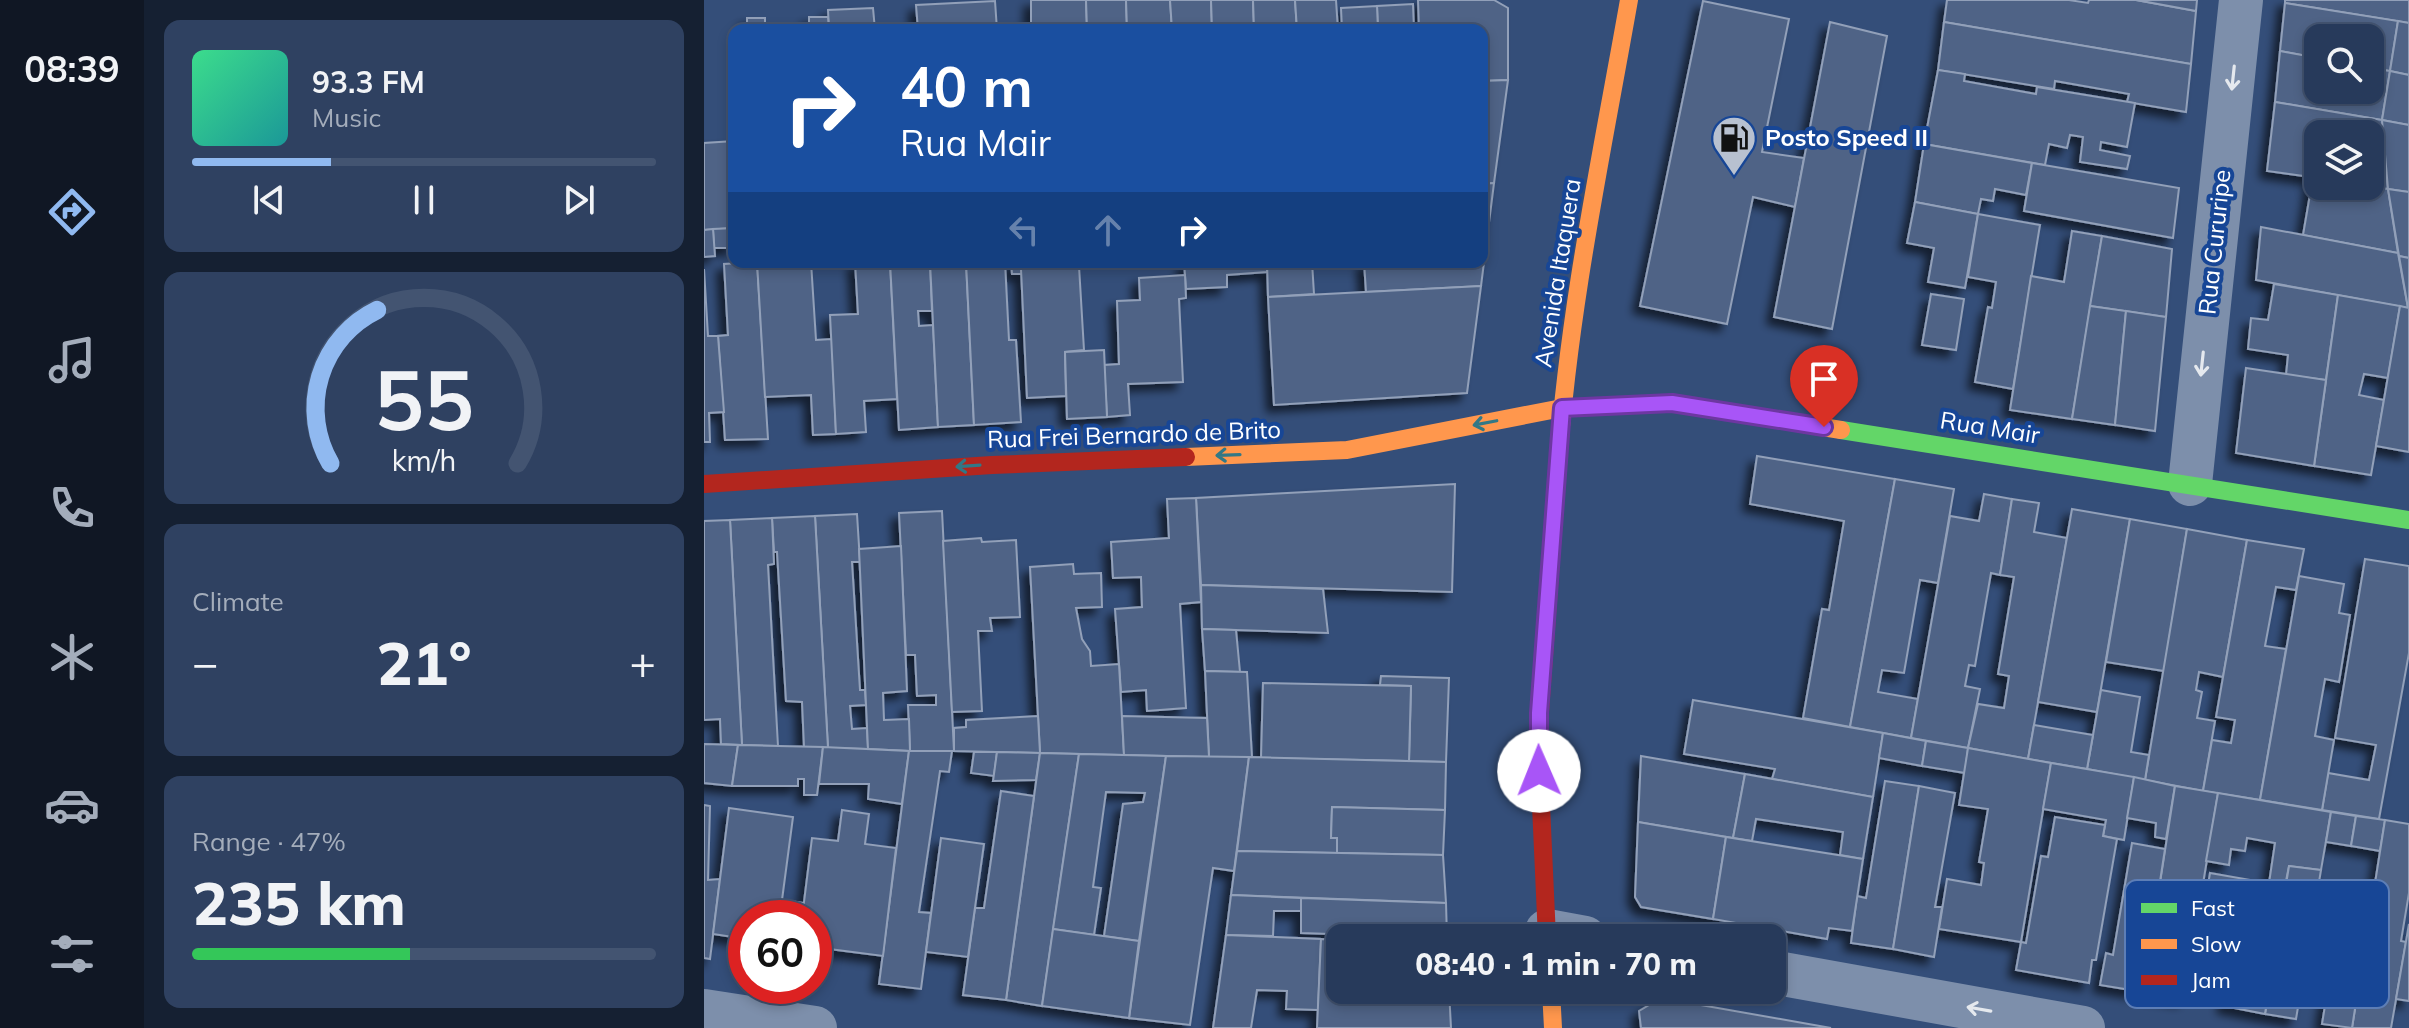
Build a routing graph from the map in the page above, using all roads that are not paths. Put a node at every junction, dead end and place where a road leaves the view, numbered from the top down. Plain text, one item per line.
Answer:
1 (1629, 0) edge
2 (2241, 0) edge
3 (1562, 408) junction
4 (704, 484) edge
5 (2190, 484) junction
6 (2409, 520) edge
7 (1559, 924) edge
8 (1786, 975) edge
9 (1552, 1004) edge
10 (704, 1011) edge
11 (815, 1028) edge
12 (1553, 1028) edge
13 (2083, 1028) edge

1 - 3 street, Avenida Itaquera
2 -> 5 street, Rua Cururipe
3 -> 4 street, Rua Frei Bernardo de Brito
3 - 5 street, Rua Mair
3 - 7 street, Avenida Itaquera
5 - 6 street, Rua Mair
13 -> 8 street
9 - 12 street
10 - 11 street

